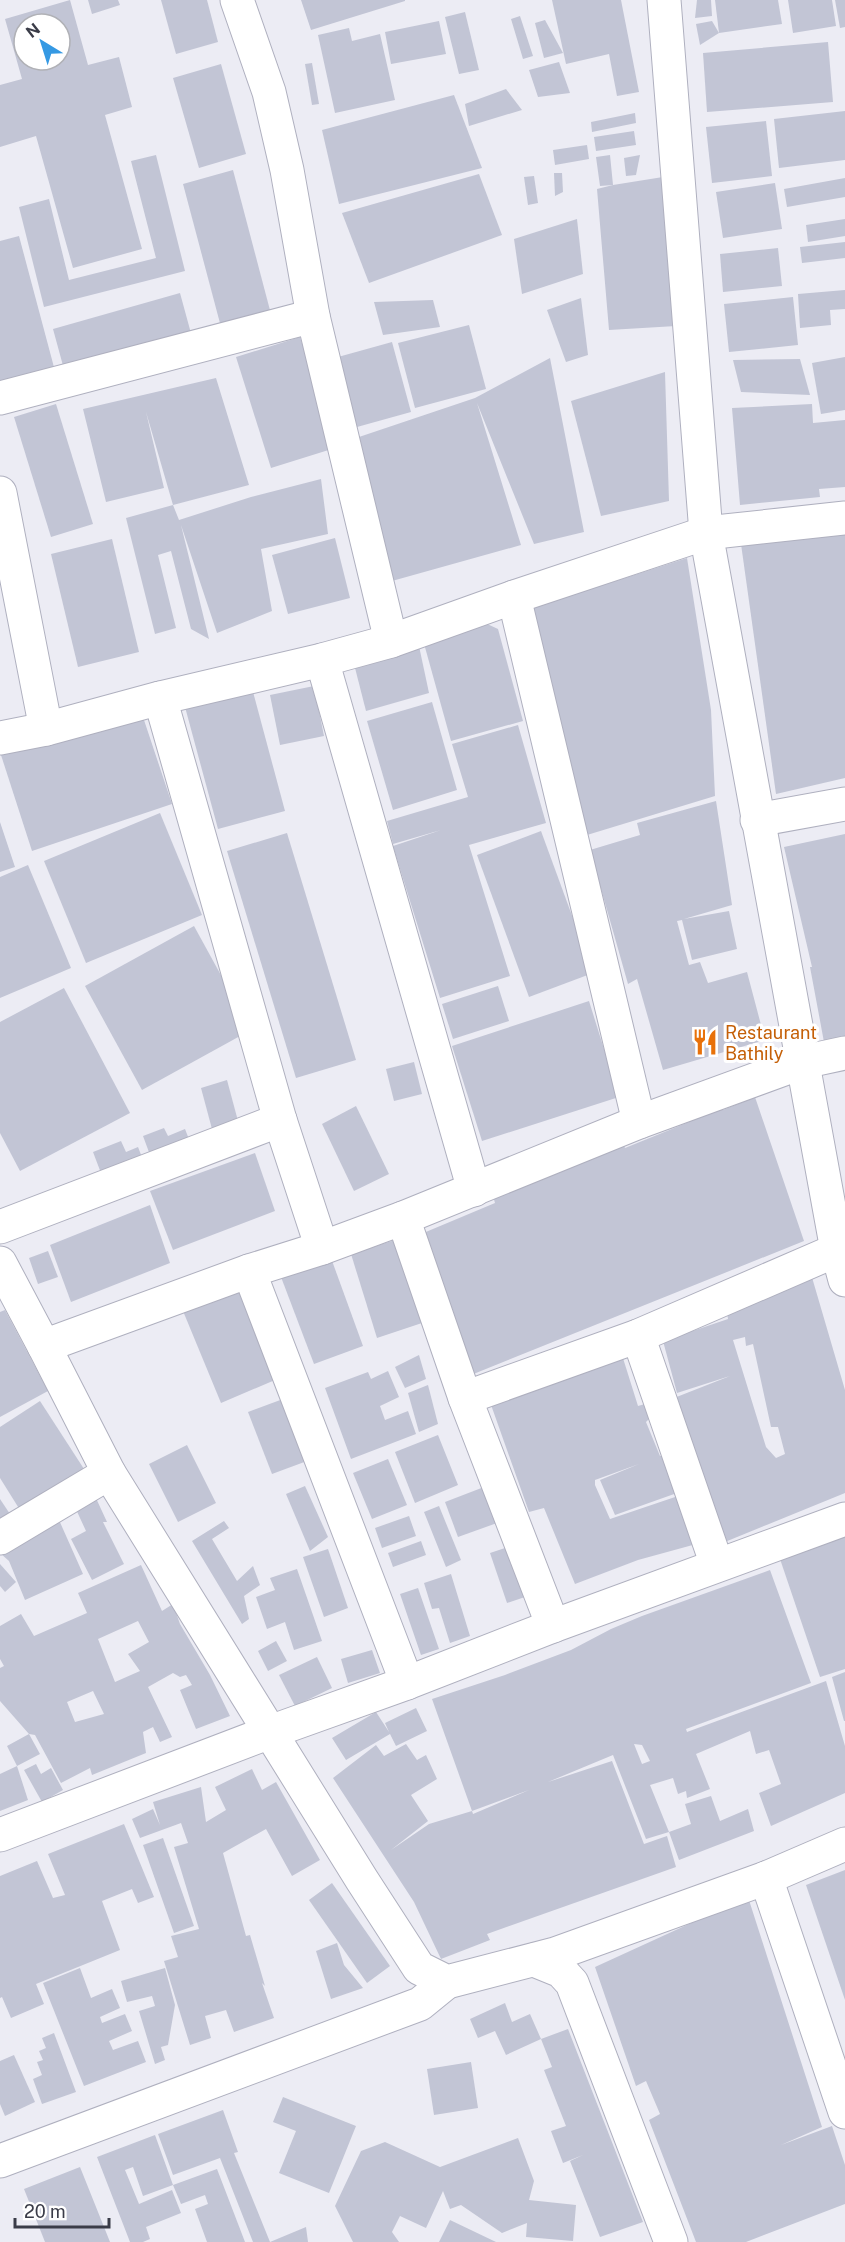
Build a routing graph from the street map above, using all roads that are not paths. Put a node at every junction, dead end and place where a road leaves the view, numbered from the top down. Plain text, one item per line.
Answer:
1 (237, 0) edge
2 (664, 0) edge
3 (313, 316) junction
4 (0, 398) edge
5 (0, 493) edge
6 (845, 518) edge
7 (706, 533) junction
8 (514, 597) junction
9 (391, 641) junction
10 (322, 660) junction
11 (160, 698) junction
12 (46, 729) junction
13 (0, 738) edge
14 (845, 804) edge
15 (758, 819) junction
16 (845, 1053) edge
17 (803, 1062) junction
18 (280, 1120) junction
19 (639, 1122) junction
20 (474, 1190) junction
21 (403, 1218) junction
22 (0, 1227) edge
23 (322, 1248) junction
24 (0, 1263) edge
25 (841, 1265) edge
26 (249, 1270) junction
27 (8, 1299) edge
28 (638, 1336) junction
29 (44, 1346) junction
30 (465, 1398) junction
31 (109, 1473) junction
32 (845, 1519) edge
33 (0, 1538) edge
34 (717, 1565) junction
35 (553, 1626) junction
36 (407, 1683) junction
37 (270, 1732) junction
38 (0, 1835) edge
39 (845, 1844) edge
40 (766, 1878) junction
41 (534, 1960) junction
42 (447, 1982) junction
43 (845, 2112) edge
44 (0, 2161) edge
45 (671, 2242) edge

1 - 3 street
2 - 7 street
3 - 4 street
3 - 9 street
5 - 12 street
6 - 7 street
7 - 8 street
7 - 15 street
8 - 9 street
8 - 19 street
9 - 10 street
10 - 11 street
10 - 20 street
11 - 12 street
11 - 18 street
12 - 13 street
14 - 15 street
15 - 17 street
16 - 17 street
17 - 19 street
17 - 25 street
18 - 22 street
18 - 23 street
19 - 20 street
20 - 21 street
21 - 23 street
21 - 30 street
23 - 26 street
24 - 27 street
25 - 28 street
26 - 29 street
26 - 36 street
27 - 29 street
28 - 30 street
28 - 34 street
29 - 31 street
30 - 35 street
31 - 33 street
31 - 37 street
32 - 34 street
34 - 35 street
35 - 36 street
36 - 37 street
37 - 38 street
37 - 42 street
39 - 40 street
40 - 41 street
40 - 43 street
41 - 42 street
41 - 45 street
42 - 44 street

